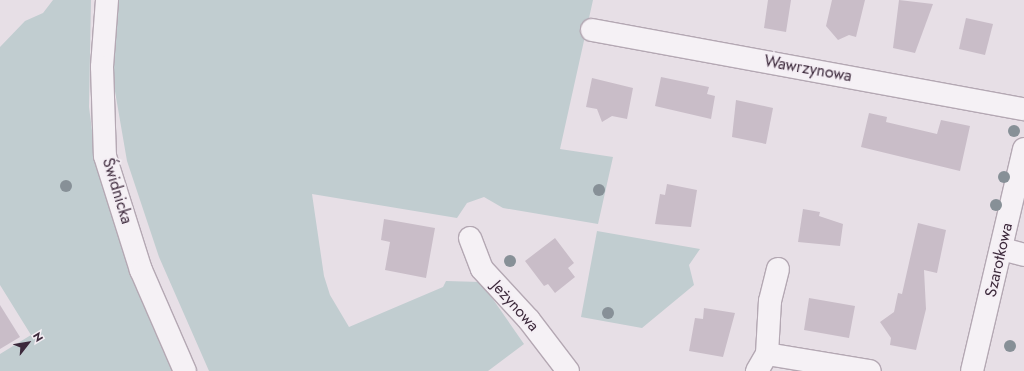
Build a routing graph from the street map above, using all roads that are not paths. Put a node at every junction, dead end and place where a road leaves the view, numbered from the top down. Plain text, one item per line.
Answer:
1 (106, 0) edge
2 (592, 30) dead end
3 (1024, 109) edge
4 (1024, 149) edge
5 (470, 238) dead end
6 (1002, 249) junction
7 (1024, 255) edge
8 (778, 269) dead end
9 (762, 362) edge
10 (185, 371) edge
11 (568, 371) edge
12 (870, 371) edge
13 (972, 371) edge

1 - 10 street, Świdnicka
2 - 3 street, Wawrzynowa
4 - 6 street, Szarotkowa
5 - 11 street, Jeżynowa
6 - 7 street
6 - 13 street, Szarotkowa
8 - 9 street
9 - 12 street

